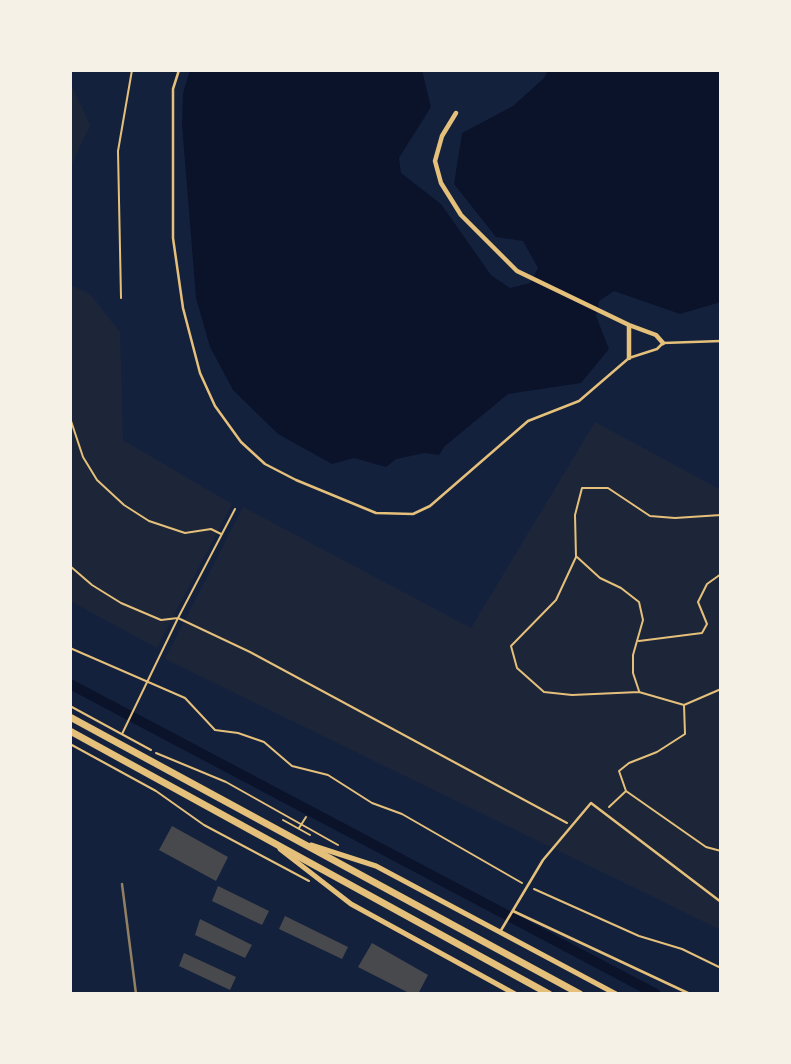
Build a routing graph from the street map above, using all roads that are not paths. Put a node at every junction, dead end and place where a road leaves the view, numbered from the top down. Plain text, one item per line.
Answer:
1 (179, 70) edge
2 (456, 113) dead end
3 (629, 325) junction
4 (721, 341) edge
5 (663, 343) junction
6 (629, 358) junction
7 (70, 718) edge
8 (70, 731) edge
9 (294, 840) junction
10 (270, 841) junction
11 (721, 902) edge
12 (513, 911) junction
13 (500, 932) junction
14 (515, 994) edge
15 (549, 994) edge
16 (580, 994) edge
17 (616, 994) edge
18 (690, 994) edge

1 - 6 lane
2 - 3 street
3 - 5 street
3 - 6 street
4 - 5 lane
5 - 6 lane
7 - 9 main road
8 - 10 main road
9 - 13 street
9 - 16 main road
10 - 14 street
10 - 15 main road
11 - 12 lane
12 - 13 lane
12 - 18 lane
13 - 17 street

